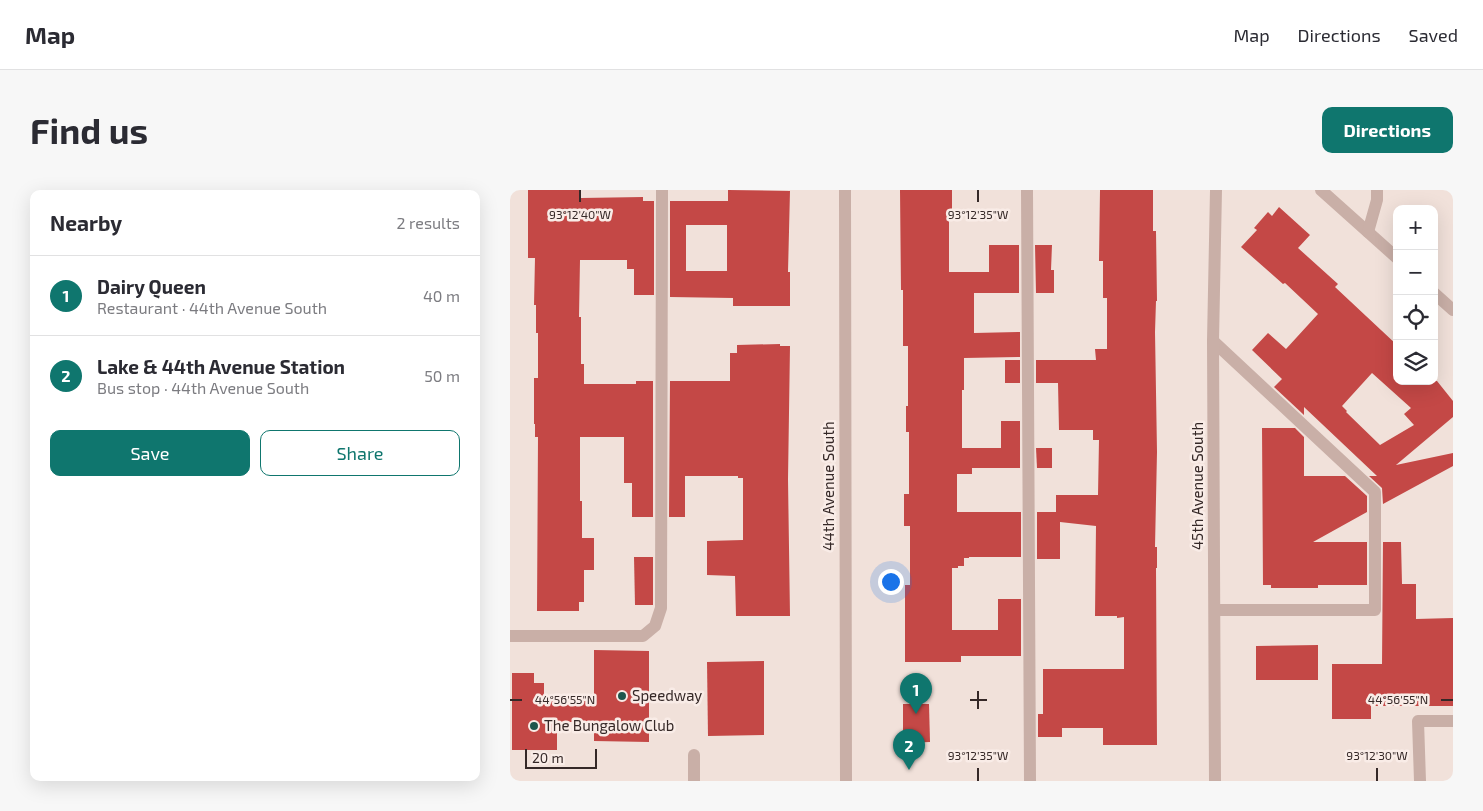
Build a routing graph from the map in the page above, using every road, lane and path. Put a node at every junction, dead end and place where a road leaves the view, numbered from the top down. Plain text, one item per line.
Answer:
1 (662, 190) edge
2 (845, 190) edge
3 (1027, 190) edge
4 (1216, 190) edge
5 (1321, 190) edge
6 (1377, 190) edge
7 (1368, 232) junction
8 (1393, 254) edge
9 (1436, 295) edge
10 (1453, 310) edge
11 (1213, 342) junction
12 (1215, 610) junction
13 (510, 636) edge
14 (1453, 721) edge
15 (694, 755) dead end
16 (694, 781) edge
17 (846, 781) edge
18 (1030, 781) edge
19 (1215, 781) edge
20 (1420, 781) edge

1 - 13 street
2 - 17 street, 44th Avenue South
3 - 18 street
4 - 11 street, 45th Avenue South
5 - 7 street
6 - 7 street
7 - 8 street
9 - 10 street
11 - 12 street, 45th Avenue South
11 - 12 street
12 - 19 street, 45th Avenue South
14 - 20 street
15 - 16 street

